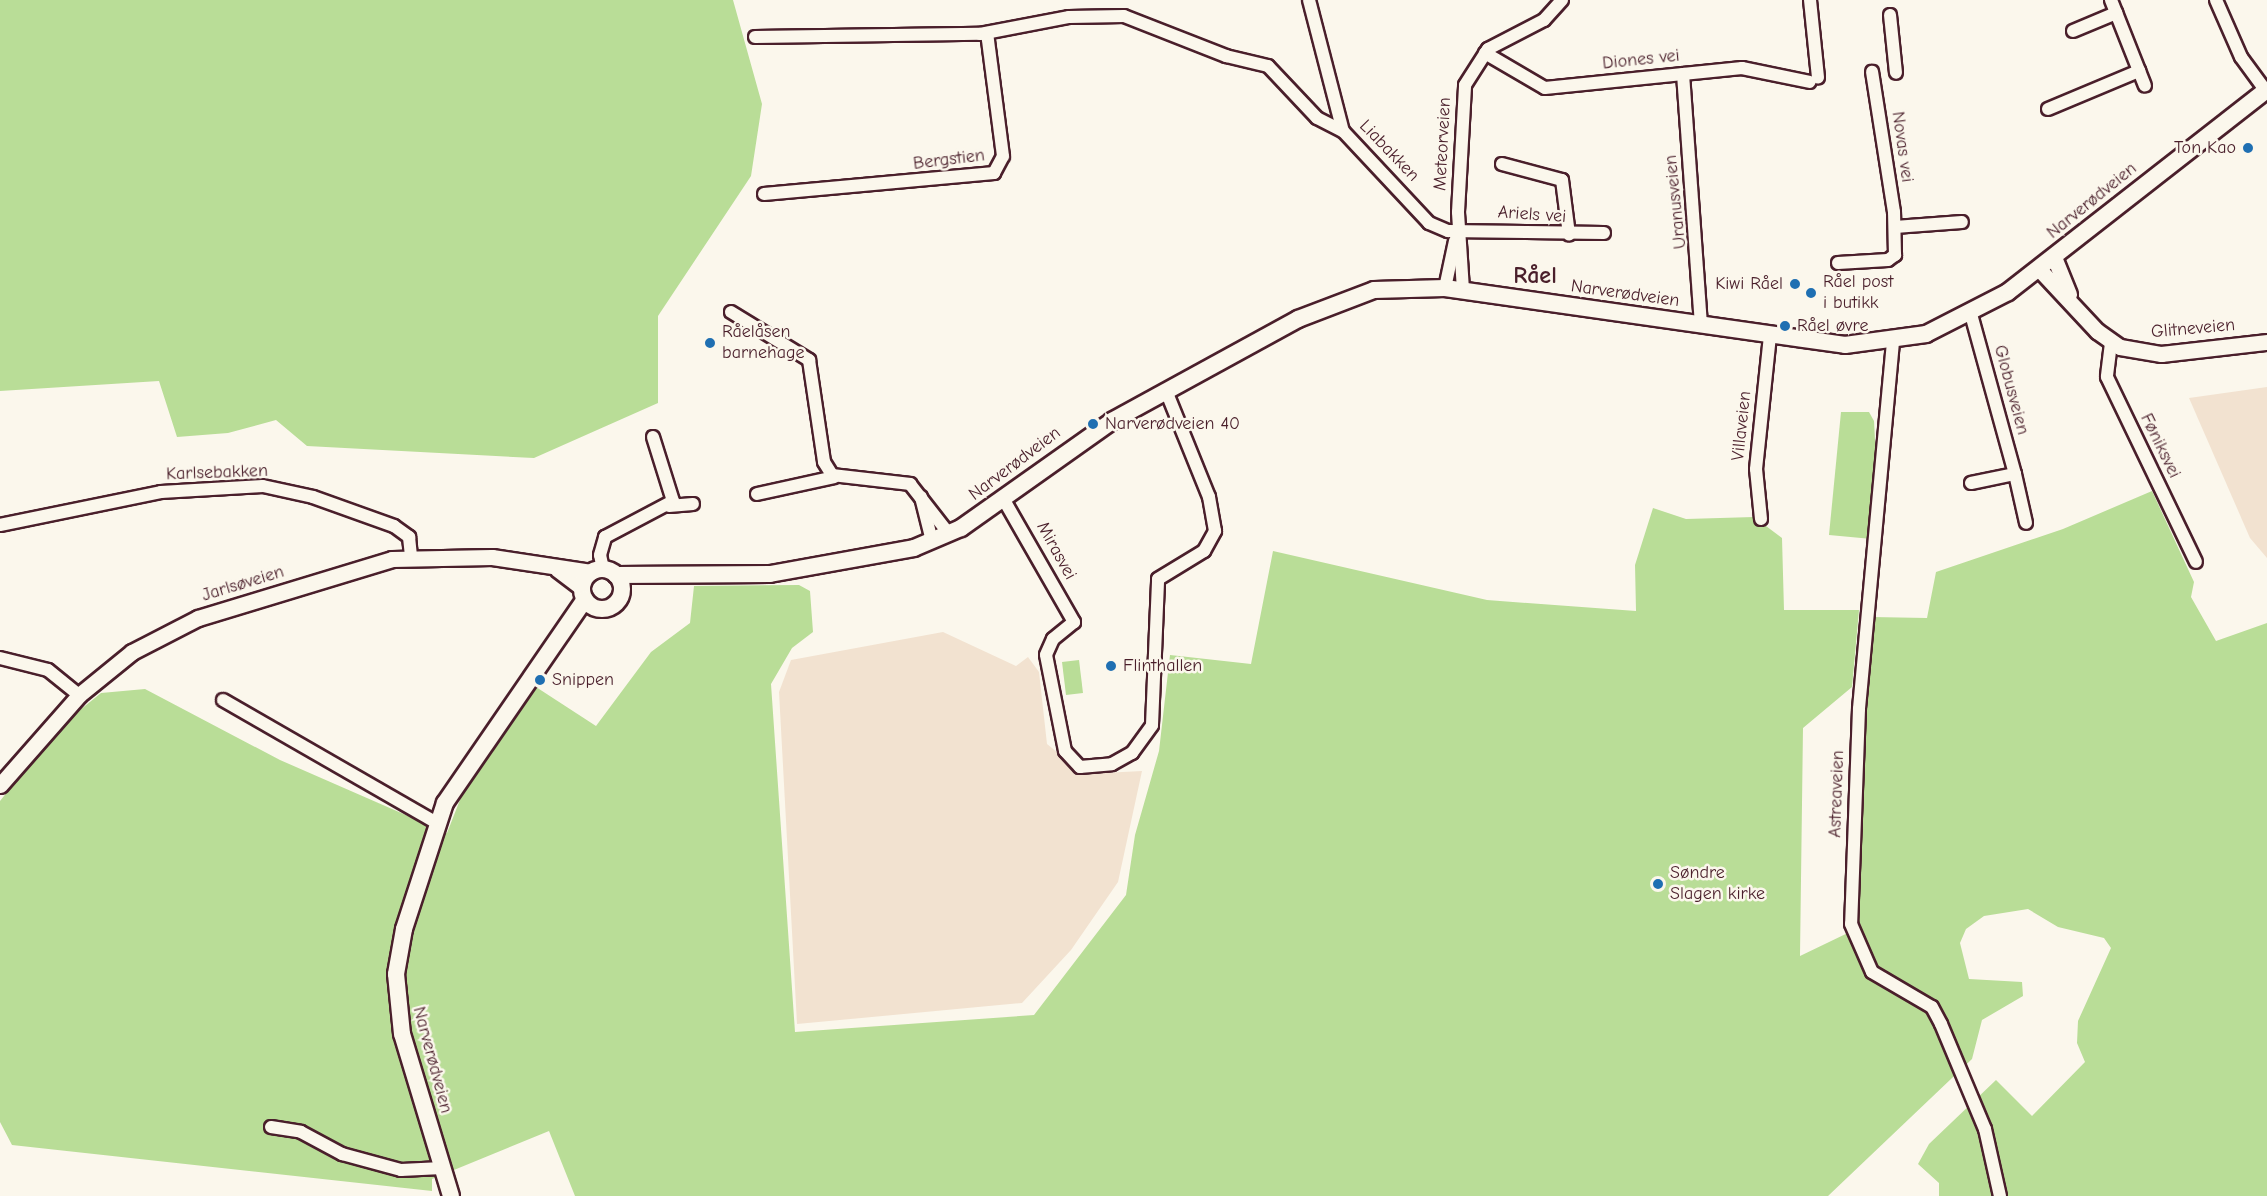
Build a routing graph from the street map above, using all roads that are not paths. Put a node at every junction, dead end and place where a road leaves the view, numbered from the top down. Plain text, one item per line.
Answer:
1 (1309, 0) edge
2 (1562, 0) edge
3 (1810, 0) edge
4 (2111, 0) edge
5 (2216, 0) edge
6 (2116, 13) junction
7 (1890, 15) dead end
8 (2073, 31) dead end
9 (987, 33) junction
10 (755, 37) dead end
11 (1485, 53) junction
12 (2139, 71) junction
13 (1872, 72) dead end
14 (1896, 73) dead end
15 (1683, 74) junction
16 (2145, 86) dead end
17 (2266, 90) edge
18 (2048, 109) dead end
19 (1343, 131) junction
20 (1502, 164) dead end
21 (764, 194) dead end
22 (1962, 222) dead end
23 (1895, 227) junction
24 (1458, 231) junction
25 (1604, 233) dead end
26 (1569, 235) junction
27 (2054, 257) junction
28 (1838, 263) dead end
29 (2039, 269) junction
30 (1445, 288) junction
31 (1463, 290) junction
32 (2071, 300) junction
33 (731, 312) dead end
34 (1971, 314) junction
35 (1701, 325) junction
36 (1770, 335) junction
37 (1893, 342) junction
38 (2267, 342) edge
39 (2111, 343) junction
40 (1167, 393) junction
41 (653, 437) dead end
42 (2015, 474) junction
43 (834, 477) junction
44 (1971, 483) dead end
45 (920, 493) junction
46 (757, 494) dead end
47 (1004, 500) junction
48 (693, 504) dead end
49 (669, 506) junction
50 (1761, 519) dead end
51 (2026, 523) dead end
52 (0, 525) edge
53 (949, 534) junction
54 (932, 541) junction
55 (411, 557) junction
56 (2196, 562) dead end
57 (556, 569) junction
58 (603, 572) junction
59 (645, 575) junction
60 (621, 593) junction
61 (588, 599) junction
62 (0, 658) edge
63 (79, 695) junction
64 (223, 700) dead end
65 (0, 785) edge
66 (437, 823) junction
67 (271, 1127) dead end
68 (442, 1168) junction
69 (451, 1196) edge
70 (2000, 1196) edge

1 - 19 street, Liabakken
2 - 11 street
3 - 15 street, Diones vei
4 - 6 street
5 - 17 street
6 - 8 street
6 - 12 street
7 - 14 street
9 - 10 street
9 - 19 street
9 - 21 street, Bergstien
11 - 15 street, Diones vei
11 - 24 street, Meteorveien
12 - 16 street
12 - 18 street
13 - 23 street, Novas vei
15 - 35 street, Uranusveien
17 - 27 main road, Narverødveien
19 - 24 street, Liabakken
20 - 26 street
22 - 23 street
23 - 28 street, Novas vei
24 - 26 street, Ariels vei
24 - 30 street
24 - 31 street
25 - 26 street, Ariels vei
27 - 29 main road, Narverødveien
27 - 32 street
29 - 32 street
29 - 34 main road, Narverødveien
30 - 31 main road, Narverødveien
30 - 40 main road, Narverødveien
31 - 35 main road, Narverødveien
32 - 39 street
33 - 43 street
34 - 37 main road, Narverødveien
34 - 42 street, Globusveien
35 - 36 main road, Narverødveien
36 - 37 main road, Narverødveien
36 - 50 street, Villaveien
37 - 70 street, Astreaveien
38 - 39 street, Glitneveien
39 - 56 street, Føniksvei
40 - 47 main road, Narverødveien
40 - 47 street, Mirasvei
41 - 49 street
42 - 44 street
42 - 51 street, Globusveien
43 - 45 street
43 - 46 street
45 - 53 street
45 - 54 street
47 - 53 main road, Narverødveien
48 - 49 street, Narverødveien
49 - 58 street, Narverødveien
52 - 55 street, Karlsebakken
53 - 54 main road, Narverødveien
54 - 59 main road, Narverødveien
55 - 57 street, Jarlsøveien
55 - 63 street, Jarlsøveien
57 - 58 street, Jarlsøveien
57 - 61 street, Jarlsøveien
58 - 59 main road, Narverødveien
58 - 60 main road, Narverødveien
58 - 61 main road, Narverødveien
59 - 60 main road, Narverødveien
60 - 61 main road, Narverødveien
61 - 66 main road, Narverødveien
62 - 63 street
63 - 65 street, Jarlsøveien
64 - 66 street
66 - 68 main road, Narverødveien
67 - 68 street
68 - 69 main road, Narverødveien

